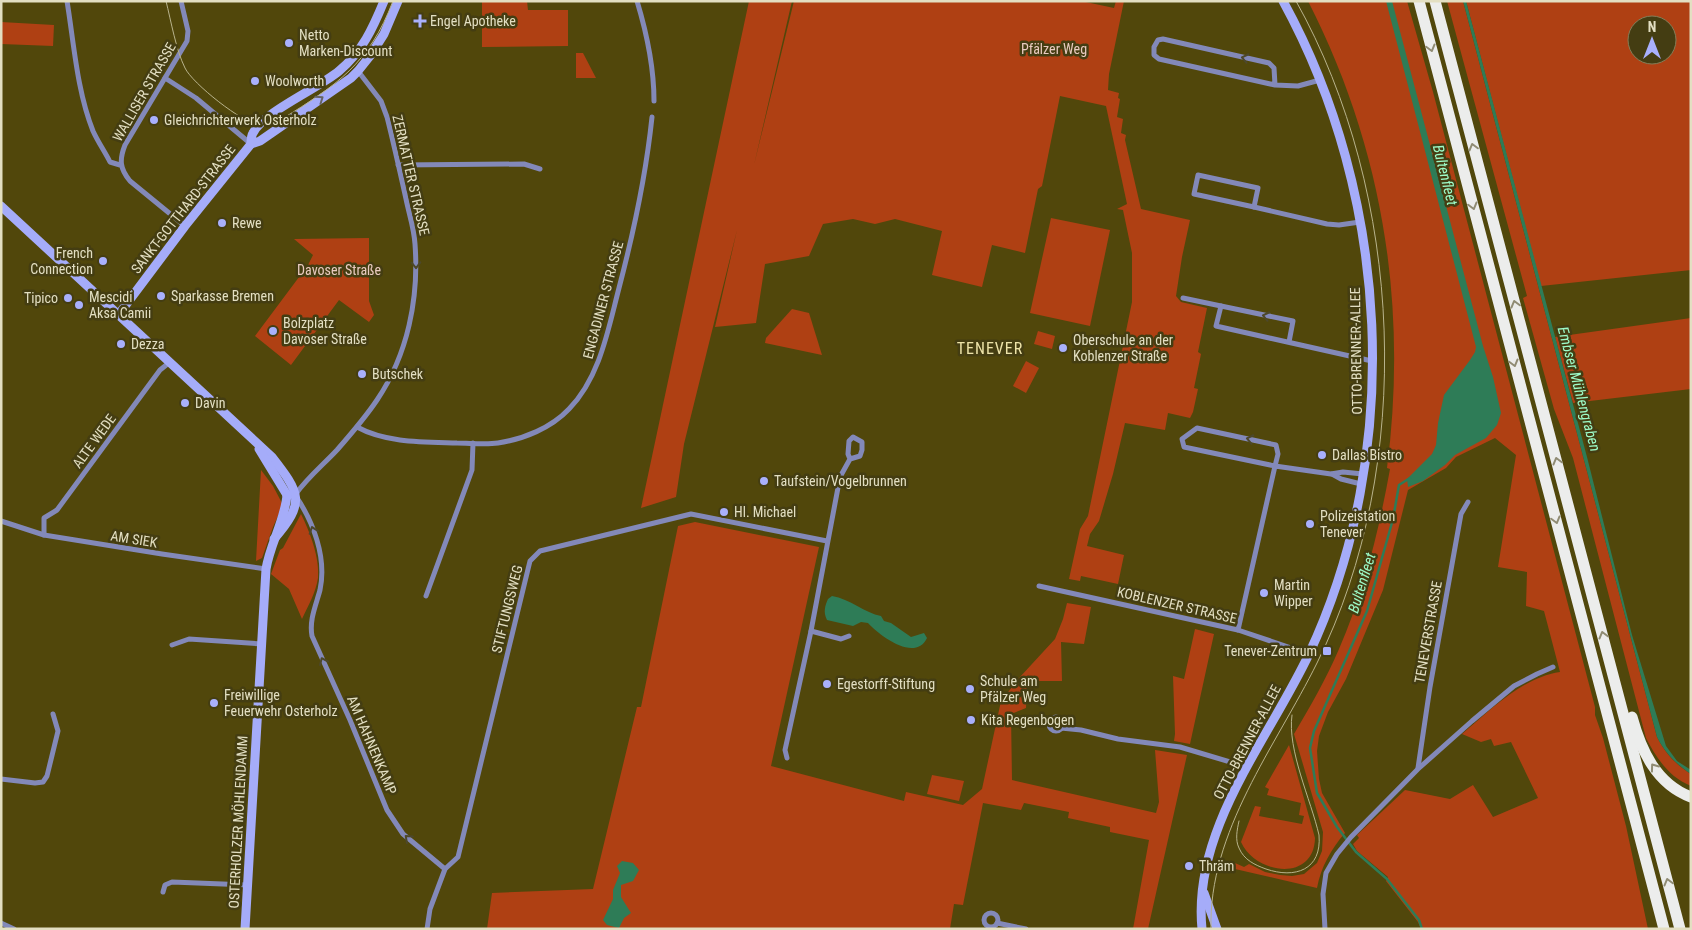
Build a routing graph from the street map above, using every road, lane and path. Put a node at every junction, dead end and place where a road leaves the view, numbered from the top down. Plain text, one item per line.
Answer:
1 (68, 1) edge
2 (181, 1) edge
3 (384, 1) edge
4 (398, 1) edge
5 (637, 1) edge
6 (1283, 1) edge
7 (1419, 1) edge
8 (1435, 1) edge
9 (358, 71) junction
10 (166, 78) junction
11 (1320, 80) junction
12 (1275, 85) junction
13 (654, 101) dead end
14 (280, 109) junction
15 (652, 117) dead end
16 (286, 122) junction
17 (250, 144) junction
18 (120, 165) junction
19 (398, 165) junction
20 (540, 169) dead end
21 (1, 206) edge
22 (1254, 207) junction
23 (1360, 222) junction
24 (185, 226) junction
25 (1183, 298) dead end
26 (1220, 306) junction
27 (120, 314) junction
28 (1289, 342) junction
29 (1372, 361) junction
30 (170, 362) junction
31 (357, 427) junction
32 (473, 443) junction
33 (850, 459) dead end
34 (1275, 466) junction
35 (1331, 474) junction
36 (1362, 479) junction
37 (291, 495) junction
38 (1468, 502) dead end
39 (1, 521) edge
40 (44, 535) junction
41 (827, 541) junction
42 (266, 569) junction
43 (1039, 586) dead end
44 (426, 596) dead end
45 (1238, 630) junction
46 (811, 631) junction
47 (849, 636) dead end
48 (262, 644) junction
49 (172, 645) dead end
50 (1309, 654) junction
51 (1553, 667) dead end
52 (1615, 682) junction
53 (53, 714) dead end
54 (1062, 728) dead end
55 (787, 758) dead end
56 (1247, 767) junction
57 (1418, 769) junction
58 (1, 779) edge
59 (1691, 797) edge
60 (445, 869) junction
61 (248, 885) junction
62 (1203, 891) junction
63 (163, 892) dead end
64 (1, 923) edge
65 (997, 924) dead end
66 (14, 929) edge
67 (246, 929) edge
68 (427, 929) edge
69 (1026, 929) edge
70 (1202, 929) edge
71 (1217, 929) edge
72 (1325, 929) edge
73 (1664, 929) edge
74 (1680, 929) edge

1 - 18 street
2 - 10 street, WALLISER STRASSE
3 - 14 street, SANKT-GOTTHARD-STRASSE
4 - 9 street, SANKT-GOTTHARD-STRASSE
5 - 13 street
6 - 11 street, OTTO-BRENNER-ALLEE
7 -> 73 highway
52 -> 8 highway
16 -> 9 street, SANKT-GOTTHARD-STRASSE
9 - 19 street, ZERMATTER STRASSE
10 - 17 street
10 - 18 street, WALLISER STRASSE
11 - 12 street
11 - 23 street, OTTO-BRENNER-ALLEE
12 -> 12 street
14 - 16 street
14 - 17 street, SANKT-GOTTHARD-STRASSE
15 - 32 street, ENGADINER STRASSE
16 - 17 street, SANKT-GOTTHARD-STRASSE
17 - 24 street, SANKT-GOTTHARD-STRASSE
18 - 24 street
19 - 20 street
19 -> 31 street, ZERMATTER STRASSE
21 - 27 street
22 - 22 street
22 - 23 street
23 - 29 street, OTTO-BRENNER-ALLEE
24 - 27 street, SANKT-GOTTHARD-STRASSE
25 - 26 street
26 - 28 street
28 -> 26 street
27 - 30 street
28 - 29 street
29 - 36 street, OTTO-BRENNER-ALLEE
30 - 37 street
30 - 40 street, ALTE WEDE
31 - 32 street, ENGADINER STRASSE
31 - 37 street, ZERMATTER STRASSE
32 - 44 street
33 - 41 street
34 -> 34 street
34 - 35 street
34 - 45 street
35 - 36 street
35 - 36 street
36 - 50 street, OTTO-BRENNER-ALLEE
37 - 42 street, OSTERHOLZER MÖHLENDAMM
60 -> 37 street, AM HAHNENKAMP
38 - 57 street, TENEVERSTRASSE
39 - 40 street, AM SIEK
40 - 42 street, AM SIEK
41 - 46 street
41 - 60 street, STIFTUNGSWEG
42 - 48 street, OSTERHOLZER MÖHLENDAMM
43 - 45 street, KOBLENZER STRASSE
45 - 50 street, KOBLENZER STRASSE
46 - 47 street
46 - 55 street
48 - 49 street
48 - 61 street, OSTERHOLZER MÖHLENDAMM
50 - 56 street, OTTO-BRENNER-ALLEE
51 - 57 street
59 -> 52 highway
74 -> 52 highway
53 - 58 street
54 - 56 street
56 - 62 street, OTTO-BRENNER-ALLEE
57 - 72 street
60 - 68 street
61 - 63 street
61 - 67 street, OSTERHOLZER MÖHLENDAMM
62 - 70 street, OTTO-BRENNER-ALLEE
62 - 71 street, OTTO-BRENNER-ALLEE
64 - 66 street
65 - 69 street

